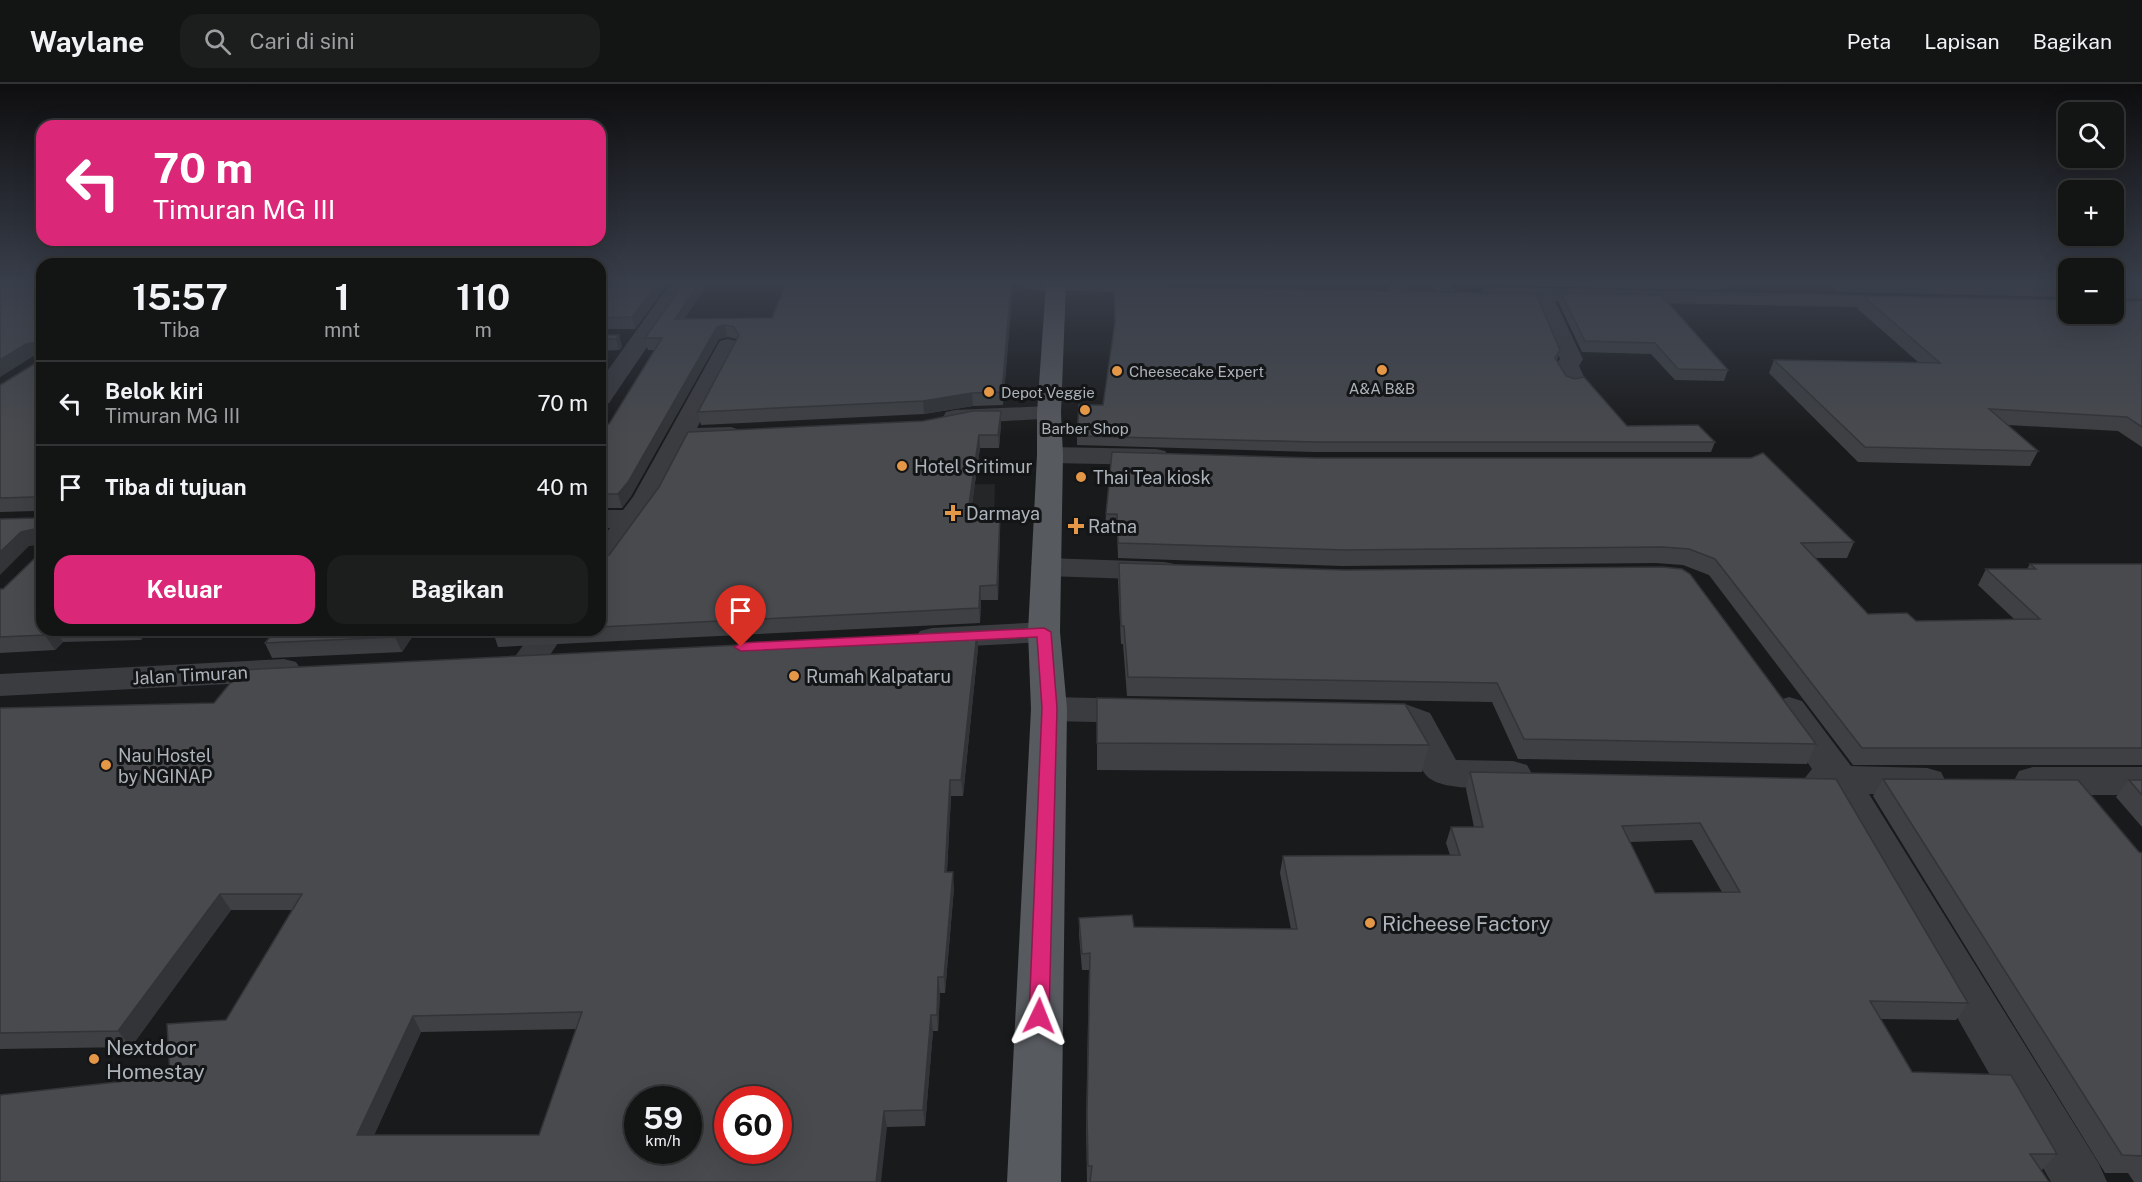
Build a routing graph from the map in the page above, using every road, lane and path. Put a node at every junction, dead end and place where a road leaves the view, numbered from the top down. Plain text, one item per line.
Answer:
1 (634, 335) edge
2 (1053, 335) edge
3 (1562, 335) edge
4 (728, 346) edge
5 (1573, 379) edge
6 (606, 386) edge
7 (1049, 413) junction
8 (932, 423) edge
9 (750, 434) edge
10 (680, 436) junction
11 (1050, 455) junction
12 (1179, 458) edge
13 (606, 519) edge
14 (631, 519) junction
15 (606, 553) edge
16 (1046, 567) junction
17 (1193, 572) edge
18 (1044, 632) junction
19 (901, 639) edge
20 (559, 643) edge
21 (497, 659) edge
22 (309, 669) edge
23 (0, 686) edge
24 (1771, 686) edge
25 (1049, 708) junction
26 (1180, 711) edge
27 (1334, 715) edge
28 (1544, 775) edge
29 (1793, 779) edge
30 (1840, 779) junction
31 (2077, 781) junction
32 (2142, 781) edge
33 (2106, 814) edge
34 (1034, 1182) edge
35 (2080, 1182) edge

1 - 6 street
2 - 7 main road
3 - 5 street
4 - 10 street
7 - 8 street
7 - 11 main road
9 - 10 street
10 - 14 street
11 - 12 street
11 - 16 main road
13 - 14 street
14 - 15 street
16 - 17 street
16 - 18 main road
18 - 19 street
18 - 25 main road
20 - 21 street
22 - 23 street, Jalan Timuran
24 - 30 street
25 - 26 street
25 - 34 main road
27 - 28 street
29 - 30 street
30 - 31 street
30 - 35 street
31 - 32 street
31 - 33 street

